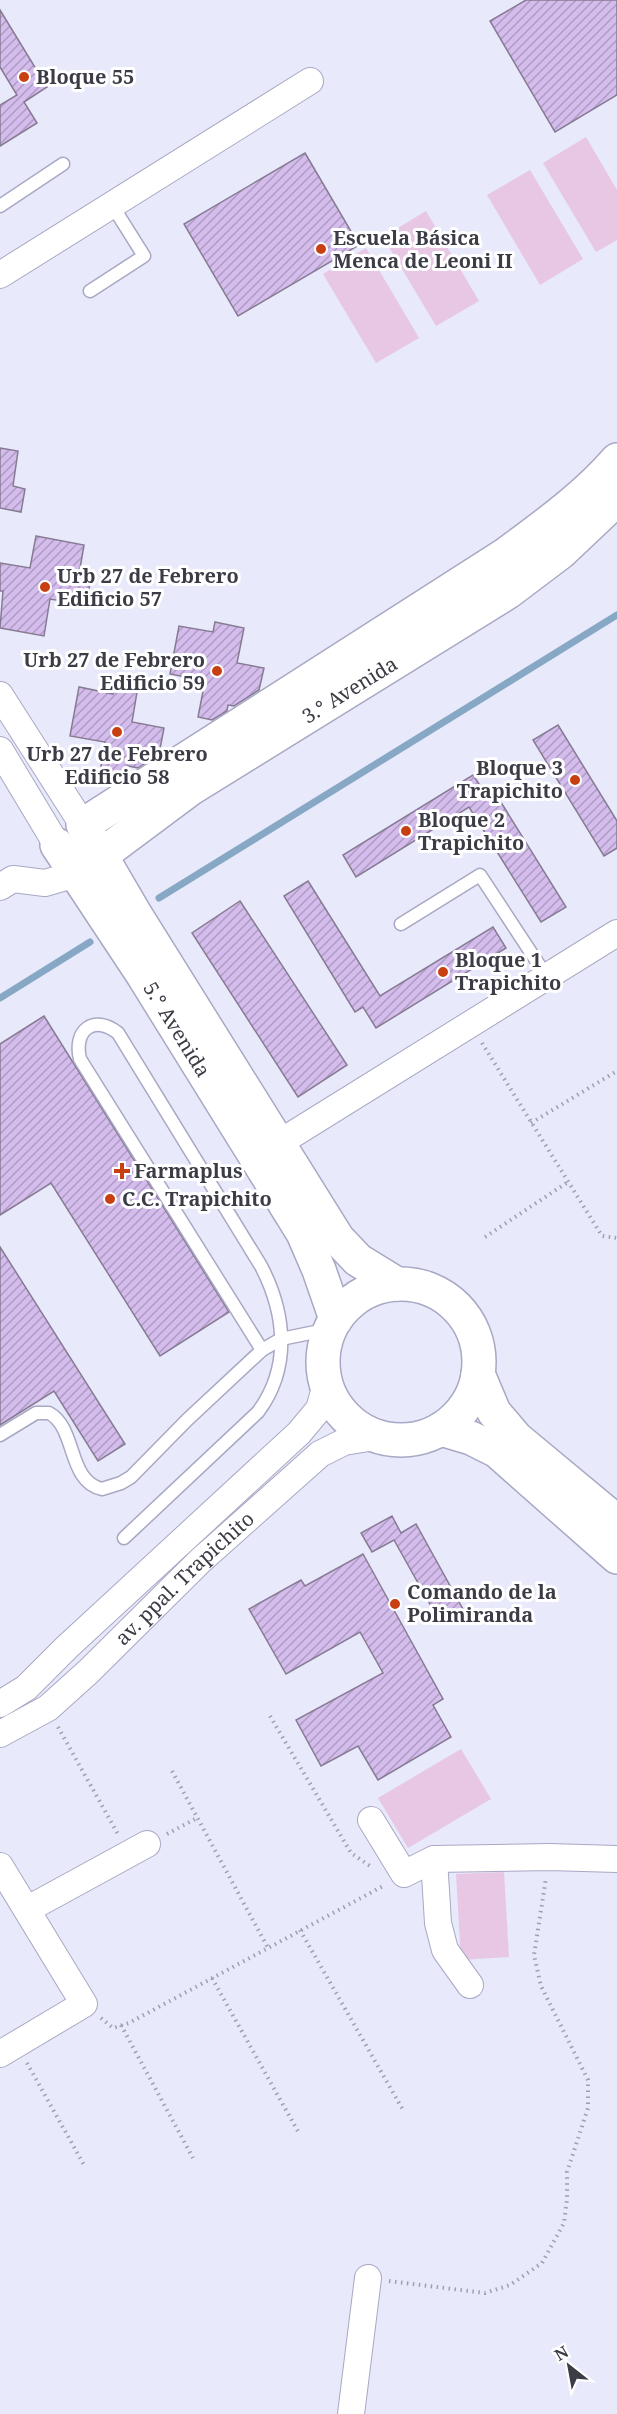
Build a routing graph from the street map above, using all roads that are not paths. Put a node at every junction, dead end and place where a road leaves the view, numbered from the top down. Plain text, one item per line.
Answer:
1 (310, 81) dead end
2 (63, 164) dead end
3 (112, 205) junction
4 (0, 206) edge
5 (2, 269) edge
6 (90, 291) dead end
7 (617, 460) edge
8 (617, 499) edge
9 (0, 695) edge
10 (0, 750) edge
11 (83, 825) junction
12 (57, 845) joint
13 (102, 855) junction
14 (76, 874) junction
15 (0, 887) edge
16 (401, 924) dead end
17 (617, 933) edge
18 (547, 977) junction
19 (279, 1143) junction
20 (397, 1284) junction
21 (333, 1324) junction
22 (281, 1339) junction
23 (262, 1350) junction
24 (478, 1374) junction
25 (326, 1385) junction
26 (441, 1429) junction
27 (0, 1435) edge
28 (375, 1437) junction
29 (617, 1522) edge
30 (124, 1538) dead end
31 (617, 1557) edge
32 (0, 1704) edge
33 (0, 1734) edge
34 (371, 1820) dead end
35 (138, 1849) road end
36 (434, 1859) junction
37 (617, 1859) edge
38 (0, 1866) edge
39 (28, 1909) junction
40 (470, 1985) dead end
41 (8, 2049) edge
42 (368, 2278) road end
43 (351, 2414) edge

1 - 3 street
2 - 4 lane
3 - 5 street
3 - 6 lane
7 - 11 street, 3.° Avenida
8 - 13 street, 3.° Avenida
9 - 11 street
10 - 12 street, 5.° Avenida
11 - 13 street, 5.° Avenida
12 - 14 street, 5.° Avenida
13 - 14 street, 3.° Avenida
13 - 19 street, 5.° Avenida
14 - 15 street
14 - 21 street, 5.° Avenida
16 - 18 lane
17 - 18 street
18 - 19 street
19 - 20 street, 5.° Avenida
20 - 21 street
20 - 24 street
21 - 22 lane
21 - 25 street
22 - 23 lane
22 - 23 lane
22 - 30 lane
23 - 27 lane
24 - 26 street
24 - 29 street
25 - 28 street
25 - 32 street, av. ppal. Trapichito
26 - 28 street
26 - 31 street
28 - 33 street, av. ppal. Trapichito
34 - 36 street
35 - 39 street
36 - 37 street
36 - 40 street
38 - 39 street
39 - 41 street
42 - 43 street

